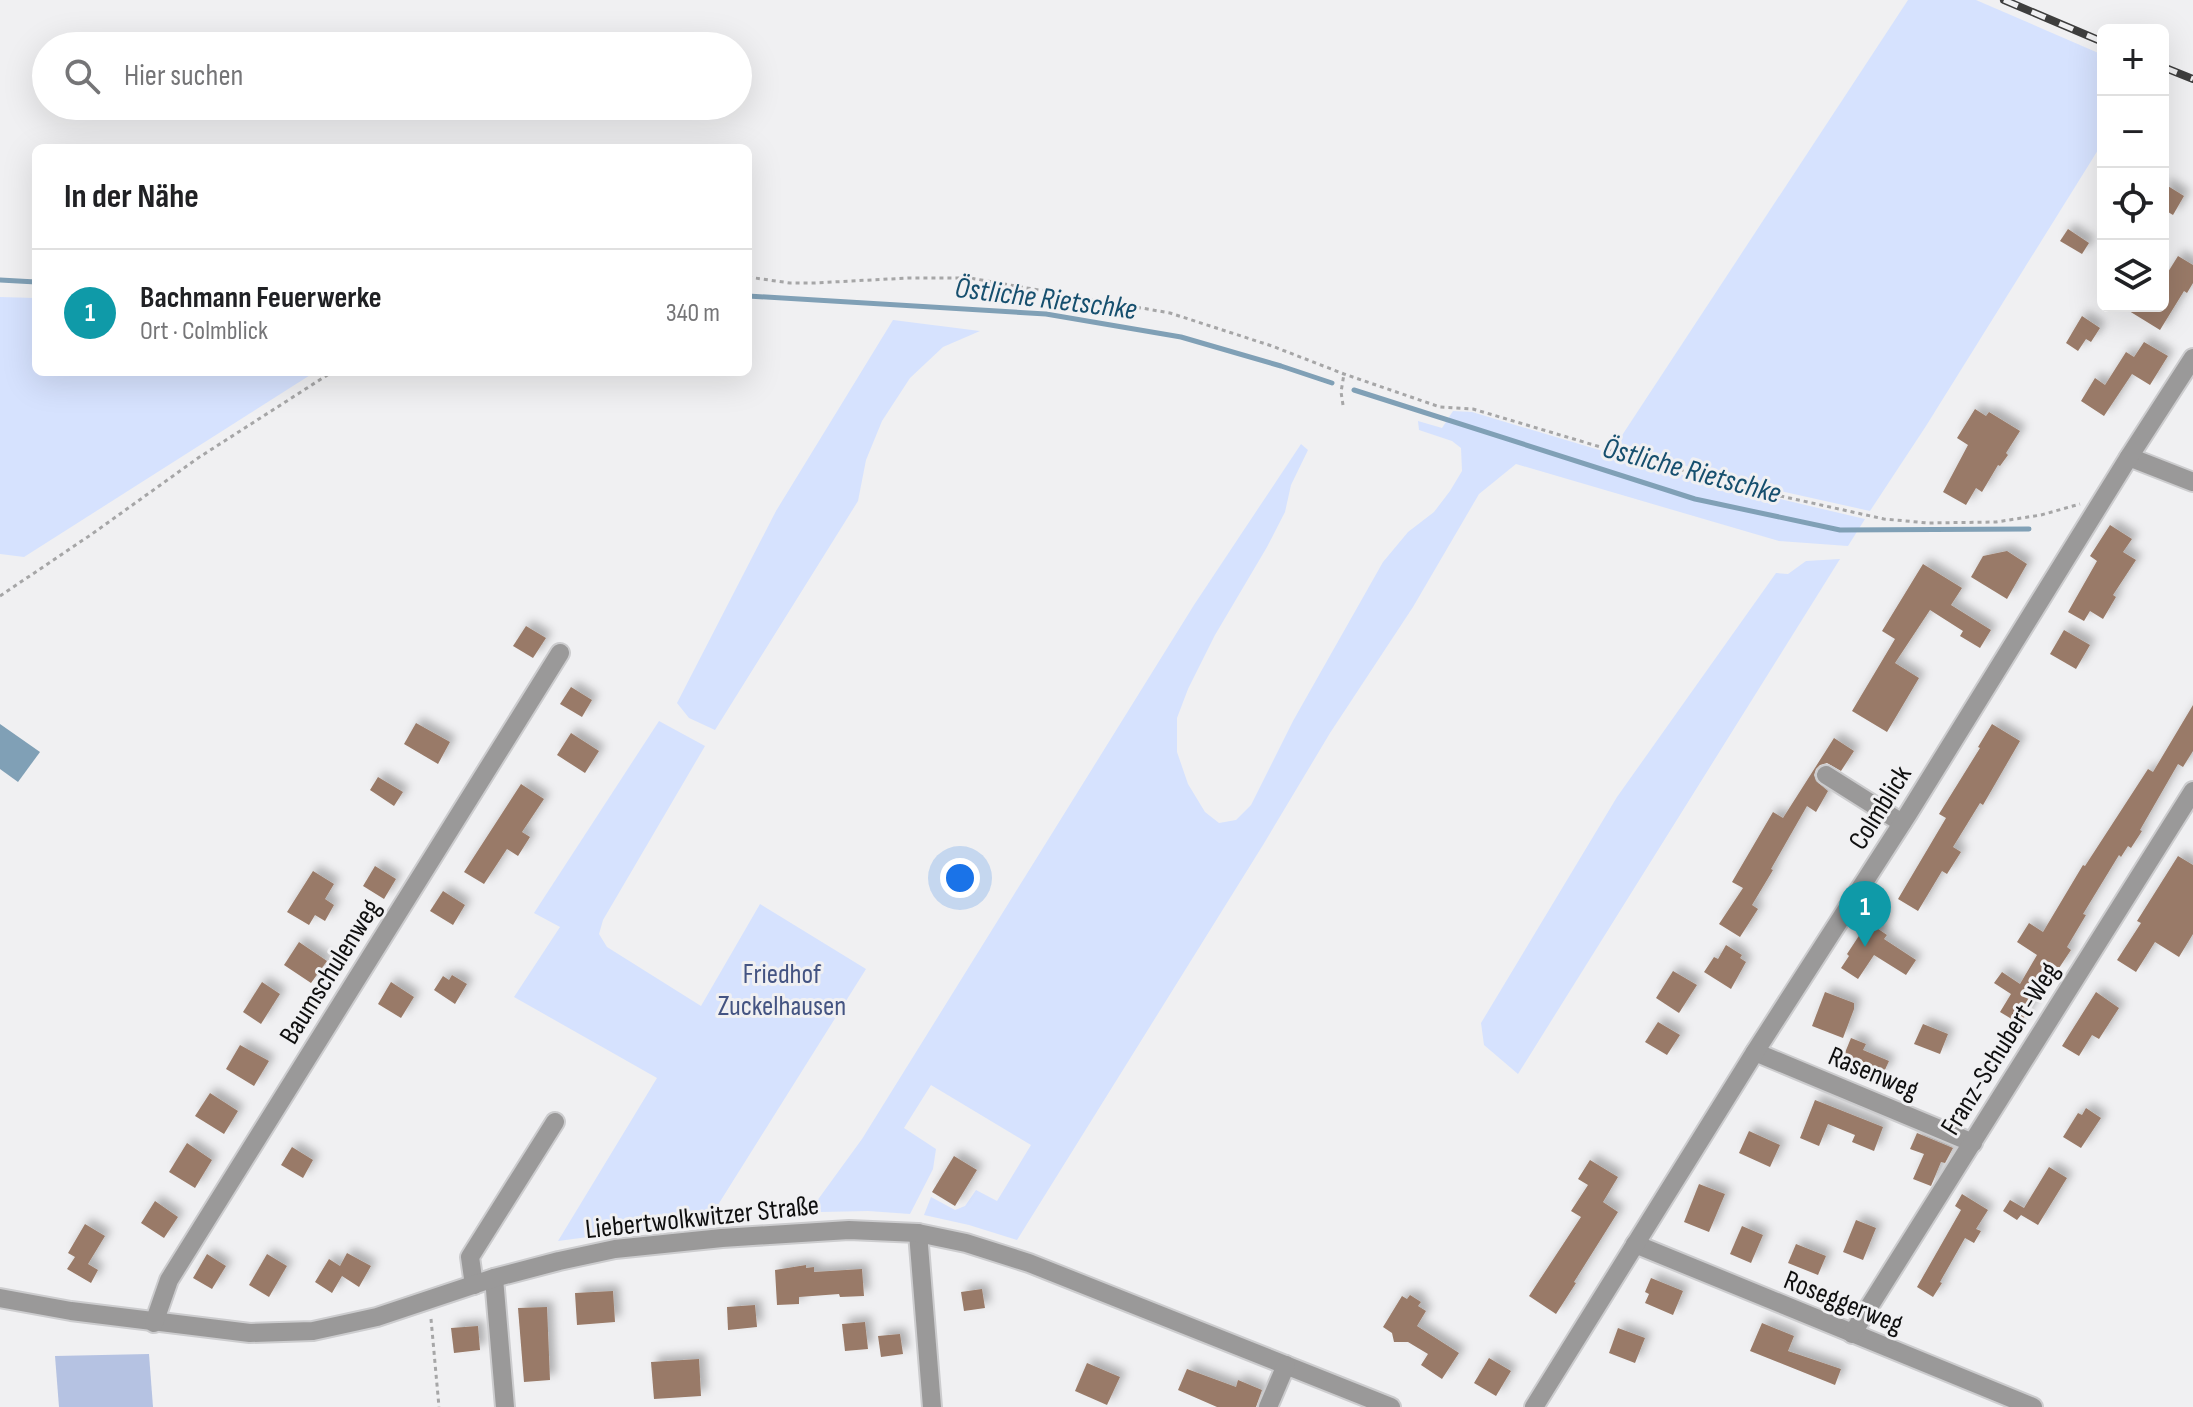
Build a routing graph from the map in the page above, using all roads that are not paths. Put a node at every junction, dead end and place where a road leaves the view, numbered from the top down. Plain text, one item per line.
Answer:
1 (2193, 358) edge
2 (2129, 457) junction
3 (2193, 482) edge
4 (560, 653) dead end
5 (1826, 775) dead end
6 (2193, 791) edge
7 (1902, 823) junction
8 (1755, 1052) junction
9 (555, 1122) dead end
10 (1973, 1143) junction
11 (918, 1233) junction
12 (1635, 1244) junction
13 (494, 1278) junction
14 (474, 1285) junction
15 (0, 1298) edge
16 (154, 1323) junction
17 (1852, 1334) junction
18 (1286, 1365) junction
19 (505, 1407) edge
20 (932, 1407) edge
21 (1268, 1407) edge
22 (1391, 1407) edge
23 (1534, 1407) edge
24 (2033, 1407) edge

1 - 2 street, Colmblick
2 - 3 street
2 - 7 street, Colmblick
4 - 16 street, Baumschulenweg
5 - 7 street
6 - 10 street, Franz-Schubert-Weg
7 - 8 street, Colmblick
8 - 10 street, Rasenweg
8 - 12 street, Colmblick
9 - 14 street
10 - 17 street, Franz-Schubert-Weg
11 - 13 street, Liebertwolkwitzer Straße
11 - 18 street, Liebertwolkwitzer Straße
11 - 20 street
12 - 17 street, Roseggerweg
12 - 23 street, Colmblick
13 - 14 street, Liebertwolkwitzer Straße
13 - 19 street
14 - 16 street, Liebertwolkwitzer Straße
15 - 16 street, Liebertwolkwitzer Straße
17 - 24 street, Roseggerweg
18 - 21 street
18 - 22 street, Liebertwolkwitzer Straße

